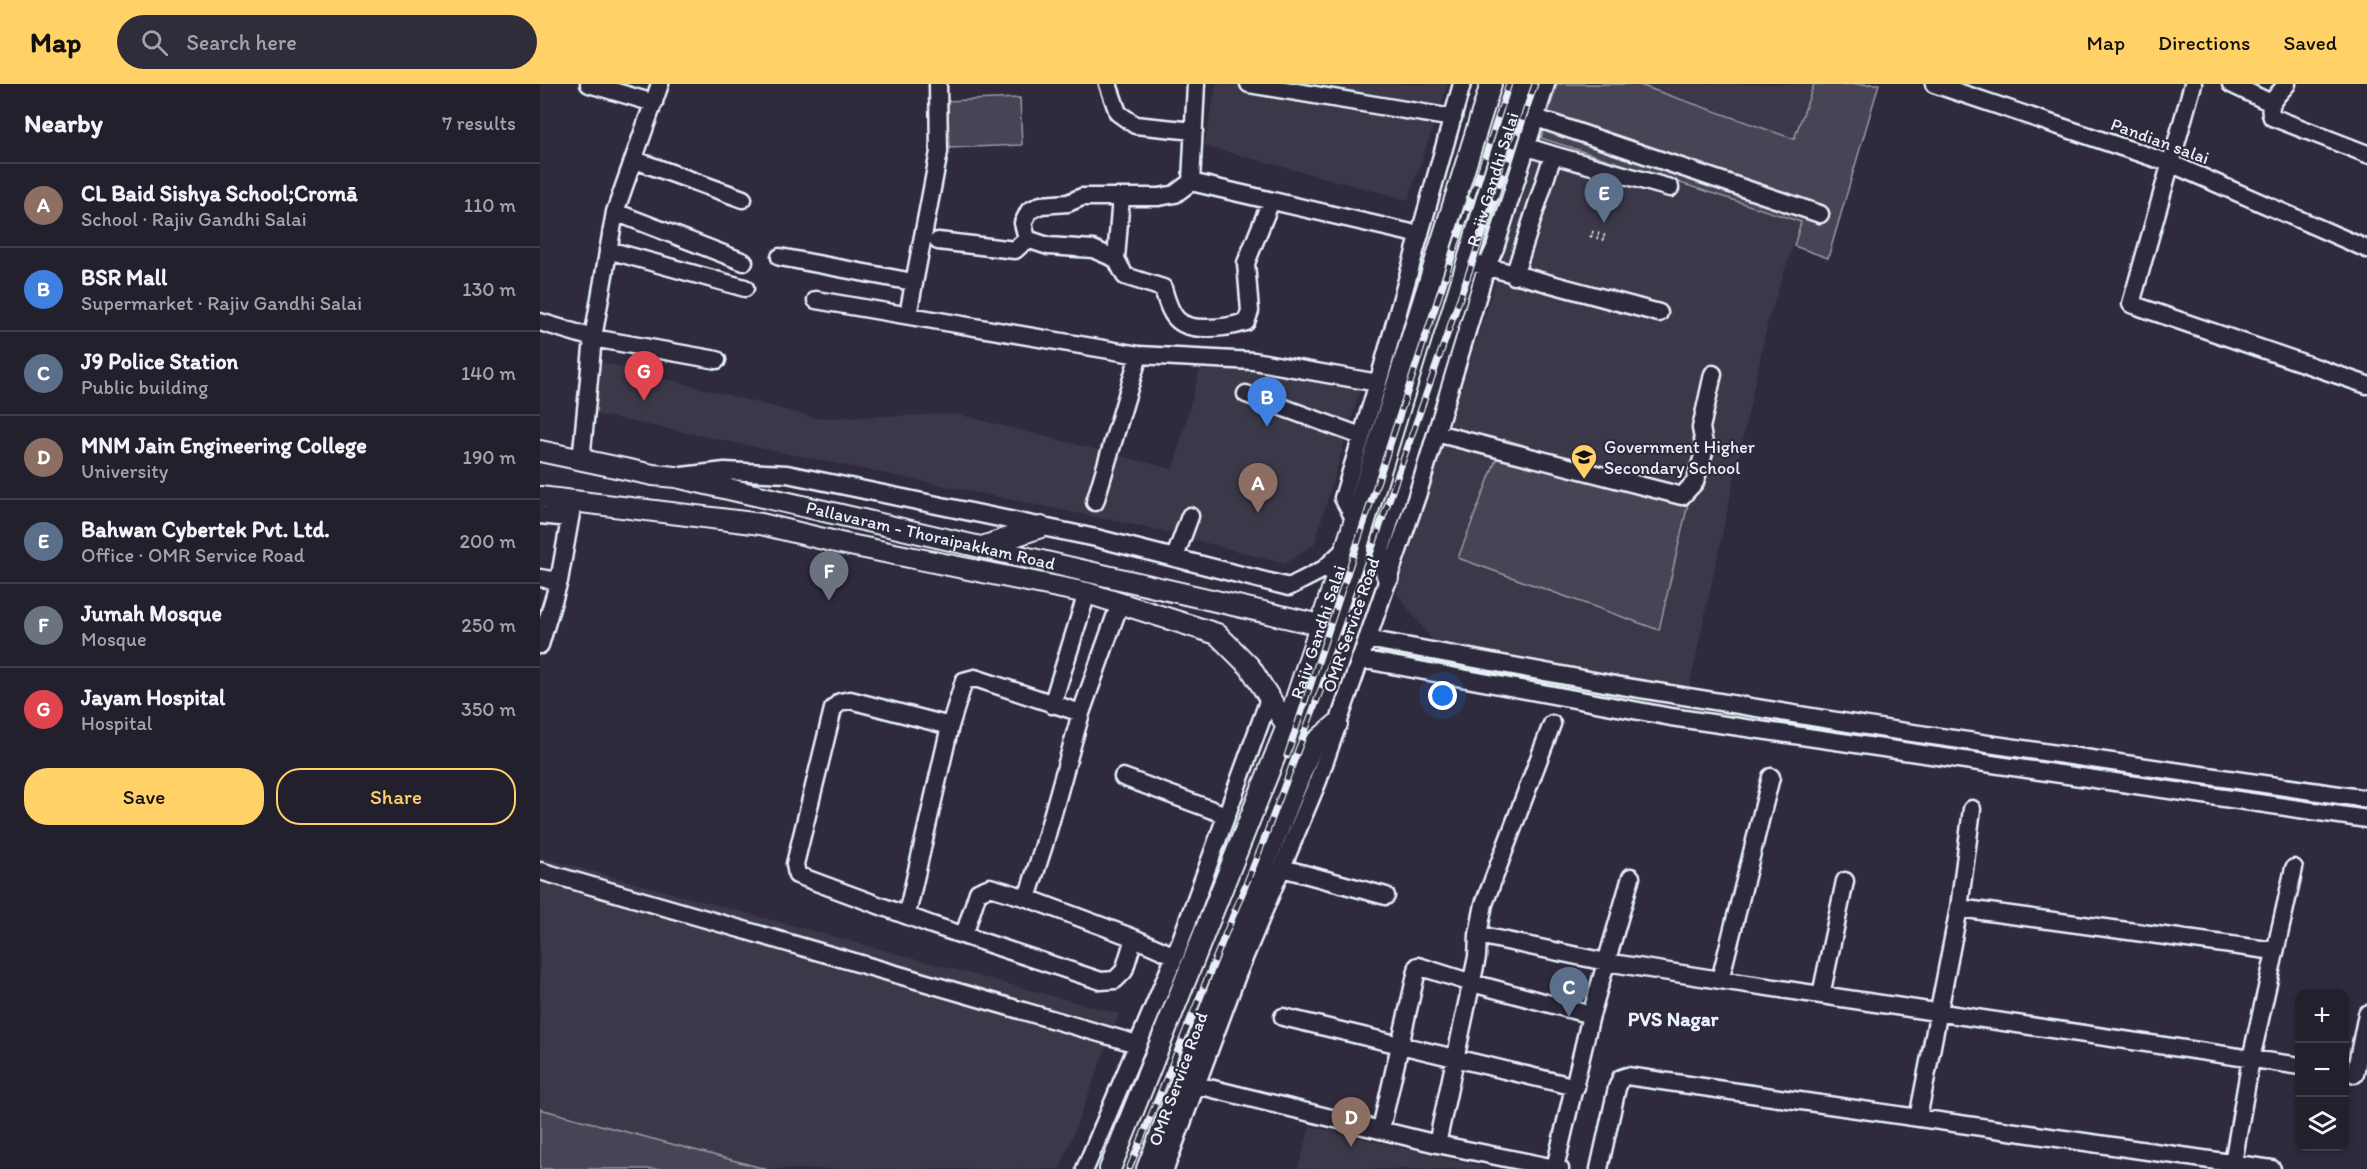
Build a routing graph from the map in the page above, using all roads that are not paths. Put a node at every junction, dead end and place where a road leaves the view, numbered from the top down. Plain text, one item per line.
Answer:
1 (589, 84) edge
2 (660, 84) edge
3 (938, 84) edge
4 (1108, 84) edge
5 (1196, 84) edge
6 (1250, 84) edge
7 (1462, 84) edge
8 (1491, 84) edge
9 (1522, 84) edge
10 (1546, 84) edge
11 (1934, 84) edge
12 (2193, 84) edge
13 (2231, 84) edge
14 (2287, 84) edge
15 (654, 103) junction
16 (2271, 103) junction
17 (1453, 118) junction
18 (1536, 118) junction
19 (1194, 131) junction
20 (1527, 147) junction
21 (2367, 154) edge
22 (1553, 155) junction
23 (635, 160) junction
24 (2172, 164) junction
25 (1191, 182) junction
26 (1670, 188) dead end
27 (1121, 197) junction
28 (743, 200) dead end
29 (1271, 201) junction
30 (615, 212) junction
31 (1820, 214) dead end
32 (1420, 235) junction
33 (1028, 239) junction
34 (938, 242) dead end
35 (2367, 249) edge
36 (608, 250) junction
37 (780, 257) dead end
38 (1116, 259) junction
39 (1468, 261) junction
40 (744, 262) dead end
41 (1486, 268) junction
42 (1514, 276) junction
43 (913, 282) junction
44 (745, 288) dead end
45 (816, 300) dead end
46 (1659, 313) dead end
47 (908, 315) junction
48 (540, 322) edge
49 (593, 338) junction
50 (1139, 355) junction
51 (717, 360) dead end
52 (1713, 374) dead end
53 (1378, 383) junction
54 (2367, 385) edge
55 (1246, 394) dead end
56 (1436, 433) junction
57 (1361, 436) junction
58 (544, 449) edge
59 (581, 461) junction
60 (676, 477) junction
61 (540, 497) edge
62 (1095, 502) dead end
63 (571, 510) junction
64 (540, 515) edge
65 (848, 516) junction
66 (1190, 516) dead end
67 (1355, 520) junction
68 (1041, 527) junction
69 (840, 543) junction
70 (982, 547) junction
71 (1346, 548) junction
72 (1175, 557) junction
73 (540, 578) edge
74 (1388, 578) junction
75 (559, 581) junction
76 (1087, 593) junction
77 (1120, 603) junction
78 (1320, 626) junction
79 (1367, 639) junction
80 (540, 645) edge
81 (1360, 659) junction
82 (1269, 699) junction
83 (1052, 705) junction
84 (1081, 713) junction
85 (1337, 724) junction
86 (1552, 724) dead end
87 (950, 726) junction
88 (1287, 726) junction
89 (1123, 777) dead end
90 (1771, 777) dead end
91 (2367, 799) edge
92 (1972, 810) dead end
93 (1226, 815) junction
94 (2367, 819) edge
95 (1282, 868) junction
96 (2294, 868) dead end
97 (540, 871) edge
98 (1631, 877) dead end
99 (1845, 881) dead end
100 (1386, 896) dead end
101 (1027, 897) junction
102 (1959, 908) junction
103 (907, 914) junction
104 (964, 935) junction
105 (1478, 935) junction
106 (1134, 938) junction
107 (2275, 951) junction
108 (1175, 956) junction
109 (1606, 962) junction
110 (1720, 980) junction
111 (1472, 983) junction
112 (1821, 995) junction
113 (1937, 1012) junction
114 (2367, 1014) edge
115 (1591, 1015) junction
116 (1282, 1017) dead end
117 (1137, 1044) junction
118 (1401, 1046) junction
119 (1455, 1059) junction
120 (2251, 1059) junction
121 (2295, 1065) edge
122 (2355, 1074) edge
123 (1190, 1081) junction
124 (1575, 1087) junction
125 (1918, 1118) junction
126 (1381, 1129) junction
127 (1437, 1144) junction
128 (2233, 1166) edge
129 (1085, 1169) edge
130 (1110, 1169) edge
131 (1147, 1169) edge
132 (1165, 1169) edge
133 (1557, 1169) edge
134 (1599, 1169) edge
135 (2272, 1169) edge

1 - 15 street
2 - 15 street
3 - 43 street
4 - 19 street
5 - 19 street
6 - 17 street
7 - 17 street
8 - 67 main road, Rajiv Gandhi Salai
9 - 39 main road, Rajiv Gandhi Salai
10 - 18 street, OMR Service Road
11 - 24 street, Pandian salai
12 - 24 street
13 - 16 street
14 - 16 street
15 - 23 street
16 - 21 street
17 - 32 street
18 - 20 street, OMR Service Road
18 - 31 street
19 - 25 street
20 - 22 street
20 - 41 street, OMR Service Road
22 - 26 street
22 - 42 street
23 - 28 street
23 - 30 street
24 - 35 street, Pandian salai
24 - 54 street
25 - 27 street
25 - 29 street
27 - 33 street
27 - 38 street
29 - 32 street
29 - 38 street
30 - 36 street
30 - 40 street
32 - 53 street
33 - 34 street
33 - 38 street
36 - 44 street
36 - 49 street
37 - 43 street
39 - 41 street
39 - 74 main road, Rajiv Gandhi Salai
41 - 42 street
41 - 56 street, OMR Service Road
42 - 46 street
43 - 47 street
45 - 47 street
47 - 50 street
48 - 49 street
49 - 51 street
49 - 59 street
50 - 53 street
50 - 62 street
52 - 56 street
53 - 57 street
55 - 57 street
56 - 74 street, OMR Service Road
57 - 67 street
58 - 59 main road, Pallavaram - Thoraipakkam Road
59 - 60 main road, Pallavaram - Thoraipakkam Road
60 - 65 main road, Pallavaram - Thoraipakkam Road
60 - 68 street
61 - 63 main road, Pallavaram - Thoraipakkam Road
63 - 64 street
63 - 69 main road, Pallavaram - Thoraipakkam Road
63 - 75 street
65 - 69 main road
65 - 70 main road, Pallavaram - Thoraipakkam Road
66 - 72 street
67 - 71 main road, Rajiv Gandhi Salai
68 - 70 main road
68 - 72 street
69 - 76 main road, Pallavaram - Thoraipakkam Road
70 - 78 main road, Pallavaram - Thoraipakkam Road
71 - 72 street
71 - 78 main road, Rajiv Gandhi Salai
73 - 75 street
74 - 79 street, OMR Service Road
75 - 80 street
76 - 77 main road, Pallavaram - Thoraipakkam Road
76 - 83 street
77 - 82 main road, Pallavaram - Thoraipakkam Road
77 - 84 street
78 - 88 main road, Rajiv Gandhi Salai
79 - 81 street, OMR Service Road
79 - 91 street
81 - 85 street, OMR Service Road
81 - 94 street
82 - 88 main road
82 - 93 street
83 - 84 street
83 - 87 street
84 - 101 street
85 - 95 street, OMR Service Road
85 - 123 main road
86 - 105 street
87 - 103 street
87 - 103 street
88 - 130 main road, Rajiv Gandhi Salai
89 - 93 street
90 - 110 street
92 - 102 street
93 - 108 street
95 - 100 street
95 - 123 street, OMR Service Road
96 - 107 street
97 - 117 street
98 - 109 street
99 - 112 street
101 - 104 street
101 - 106 street
102 - 107 street
102 - 113 street
103 - 104 street
104 - 106 street
105 - 109 street
105 - 111 street
106 - 108 street
107 - 120 street
108 - 117 street
109 - 110 street
109 - 115 street
110 - 112 street
111 - 115 street
111 - 118 street
111 - 119 street
112 - 113 street
113 - 120 street
113 - 125 street
114 - 122 street
115 - 124 street
116 - 118 street
117 - 129 street
118 - 119 street
118 - 126 street
119 - 124 street
119 - 127 street
120 - 121 street
120 - 128 street
123 - 126 street
123 - 131 main road
123 - 132 street, OMR Service Road
124 - 133 street
125 - 128 street
125 - 134 street
126 - 127 street
127 - 133 street
128 - 135 street

